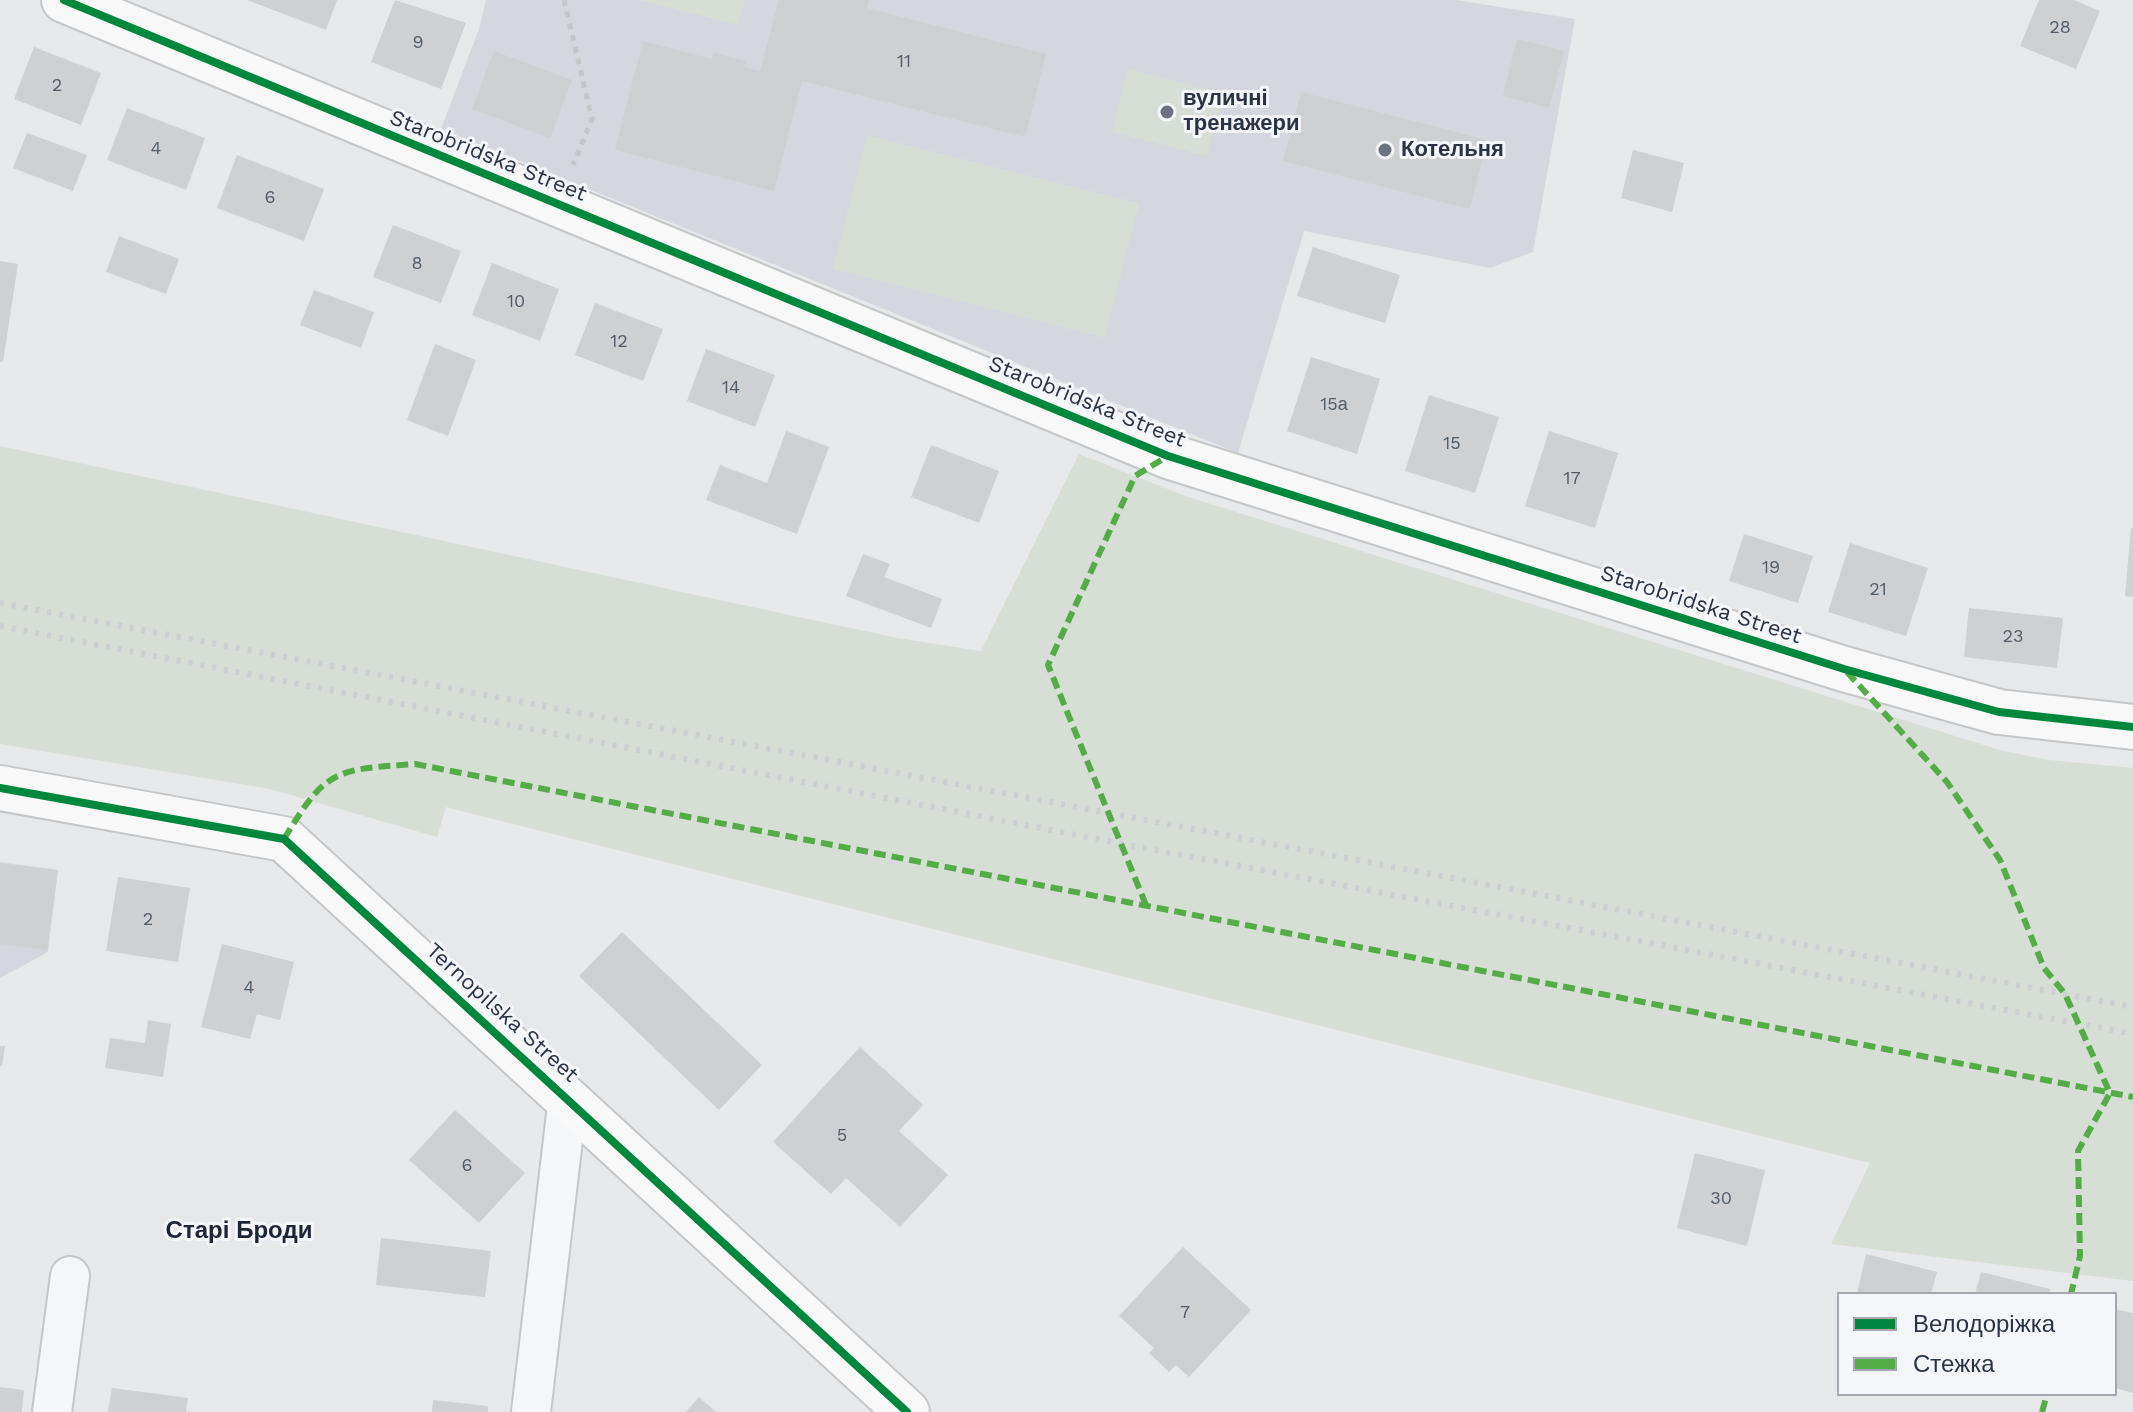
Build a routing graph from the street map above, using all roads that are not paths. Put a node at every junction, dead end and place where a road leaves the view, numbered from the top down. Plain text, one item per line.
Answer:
1 (64, 0) edge
2 (2133, 727) edge
3 (0, 788) edge
4 (568, 1097) junction
5 (70, 1276) dead end
6 (52, 1412) edge
7 (531, 1412) edge
8 (907, 1412) edge

1 - 2 street, Starobridska Street
3 - 4 street, Ternopilska Street
4 - 7 street
4 - 8 street, Ternopilska Street
5 - 6 street

